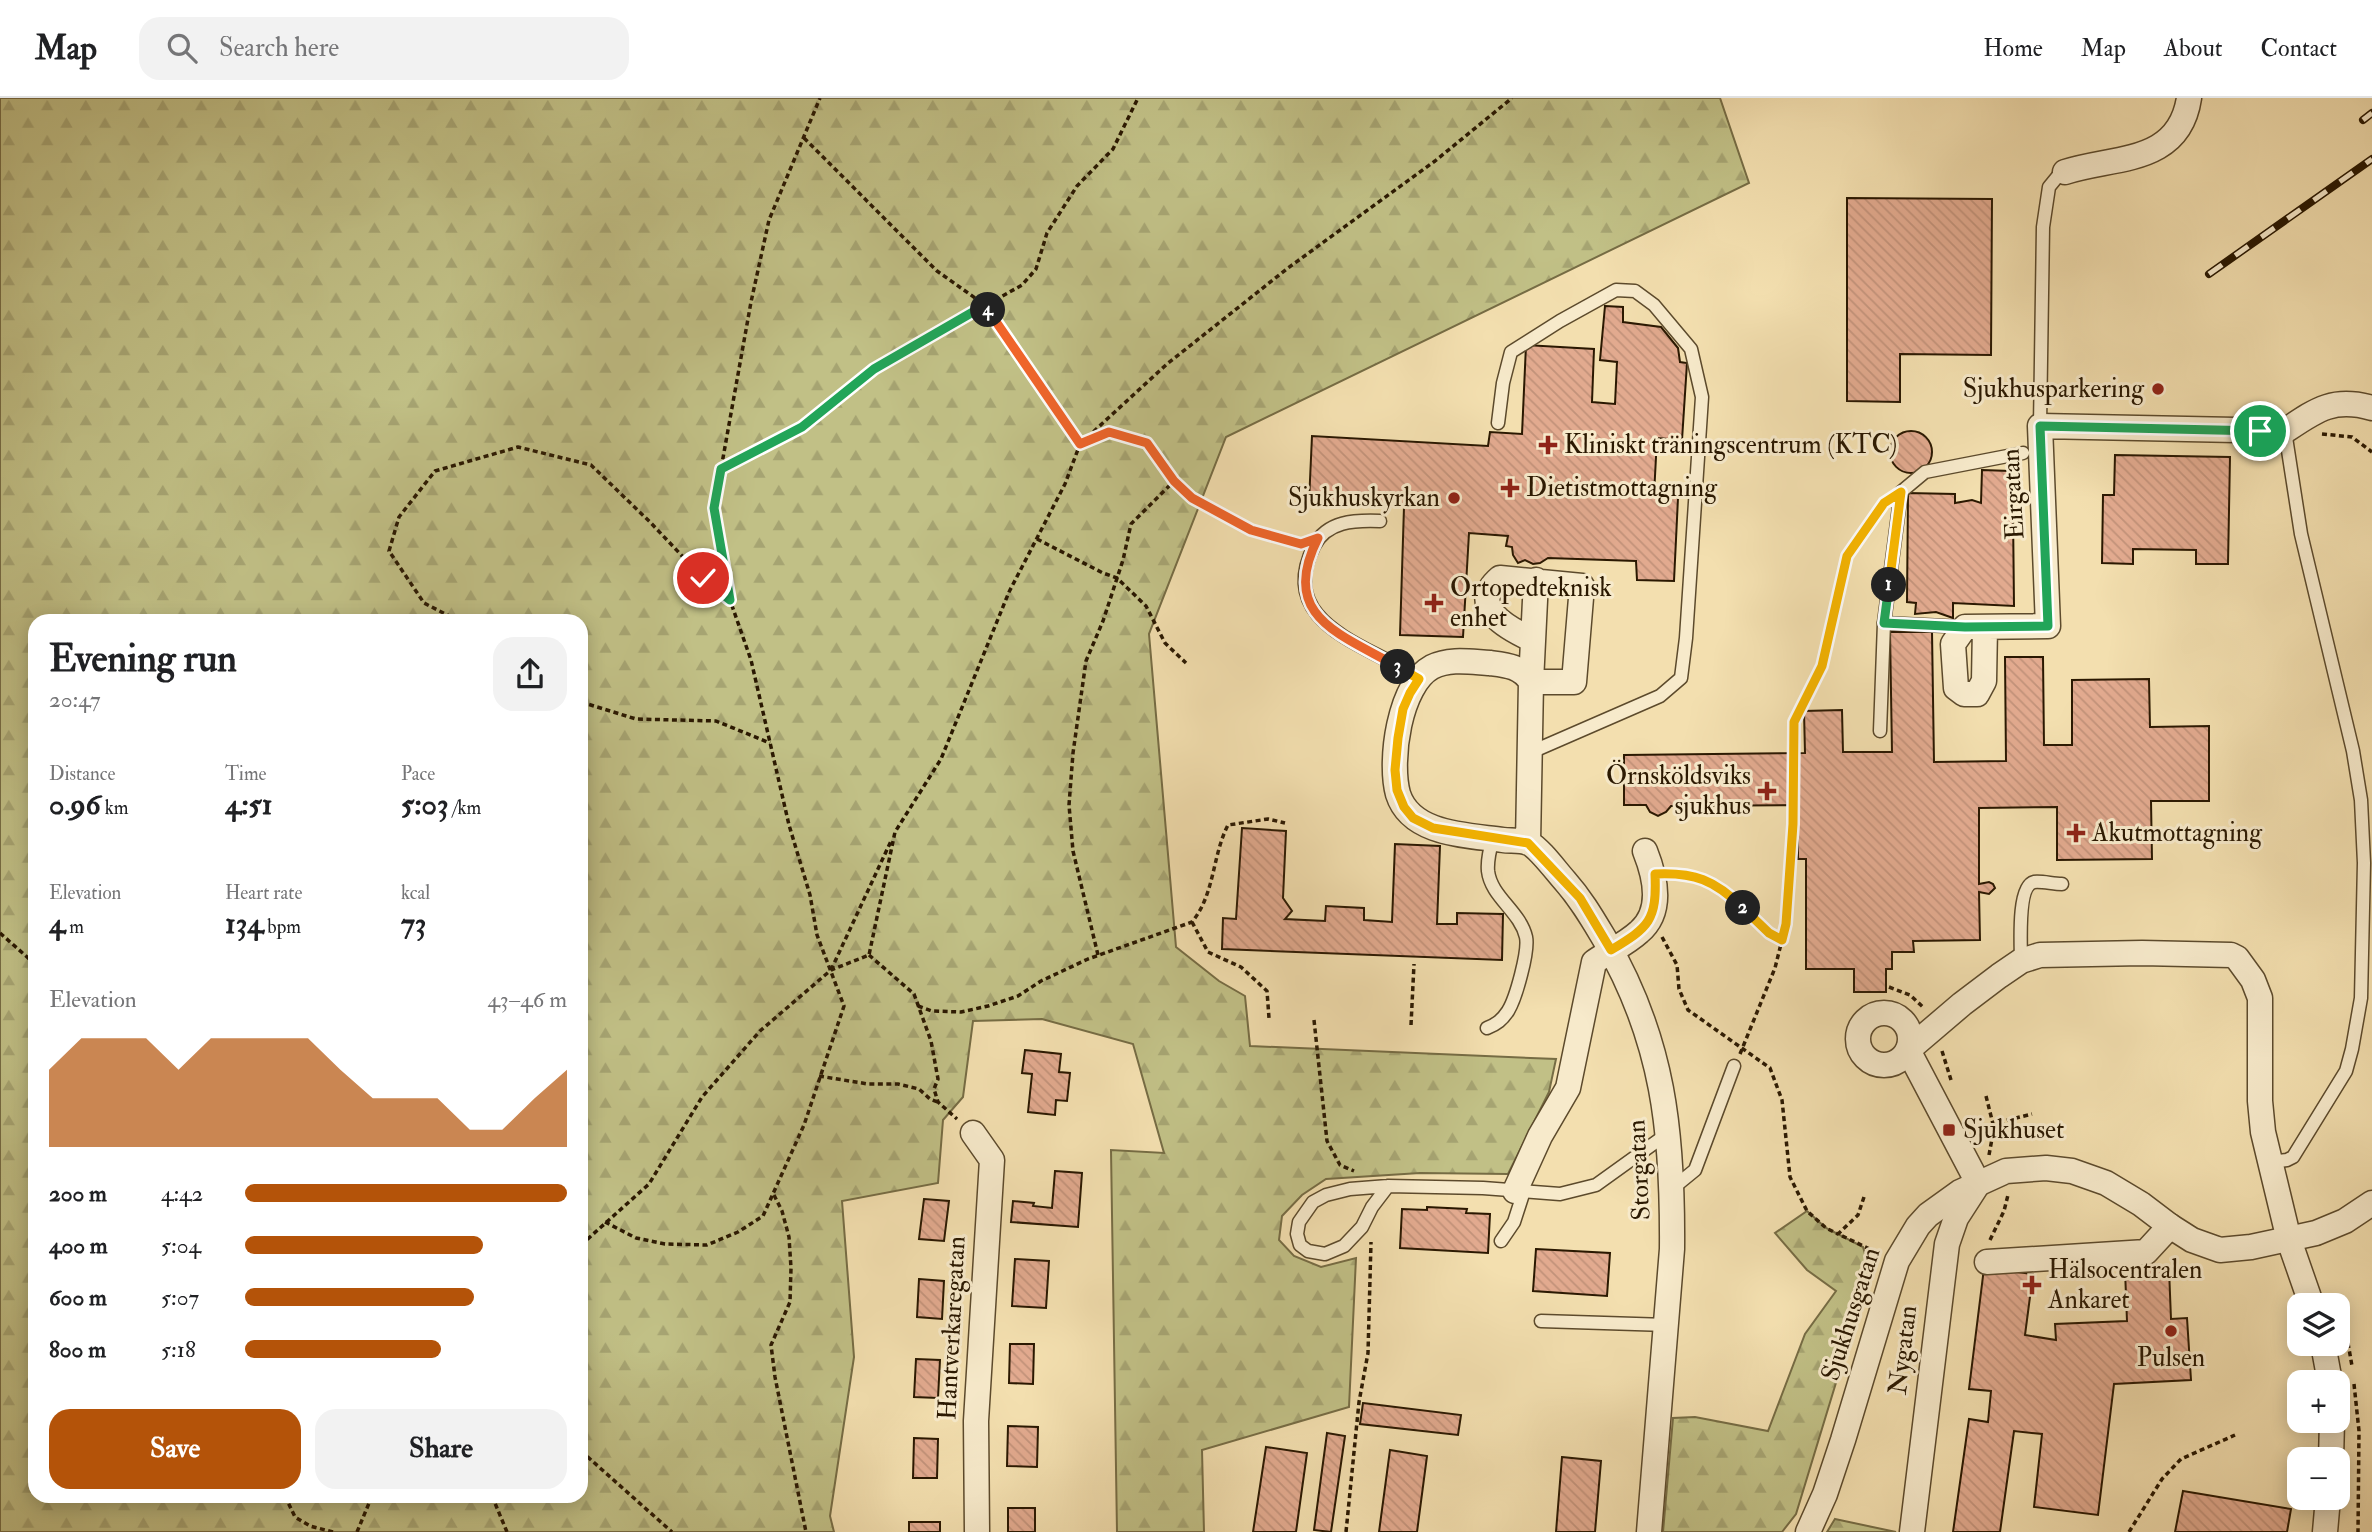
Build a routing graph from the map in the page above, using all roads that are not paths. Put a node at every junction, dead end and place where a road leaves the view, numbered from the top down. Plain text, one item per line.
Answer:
1 (2189, 98) edge
2 (2065, 172) joint
3 (2372, 408) edge
4 (1497, 423) dead end
5 (2040, 426) junction
6 (2285, 430) junction
7 (2023, 453) dead end
8 (1380, 521) dead end
9 (1536, 580) junction
10 (1884, 623) junction
11 (1975, 627) joint
12 (1533, 640) junction
13 (1419, 679) junction
14 (1531, 681) junction
15 (1880, 731) dead end
16 (1529, 753) junction
17 (1493, 838) junction
18 (1528, 843) junction
19 (1645, 851) dead end
20 (2062, 884) dead end
21 (1611, 950) junction
22 (2021, 961) junction
23 (1487, 1028) dead end
24 (1734, 1066) road end
25 (973, 1133) road end
26 (1667, 1134) junction
27 (2270, 1162) junction
28 (1978, 1183) junction
29 (1388, 1186) junction
30 (1672, 1189) junction
31 (1519, 1191) junction
32 (2372, 1203) edge
33 (2169, 1226) junction
34 (2289, 1240) junction
35 (1501, 1241) dead end
36 (1987, 1262) dead end
37 (2307, 1293) edge
38 (1541, 1321) dead end
39 (1667, 1325) junction
40 (2327, 1510) edge
41 (976, 1532) edge
42 (1649, 1532) edge
43 (1808, 1532) edge
44 (1912, 1532) edge
45 (2325, 1532) edge

1 - 2 street
2 - 5 lane
3 - 6 street
4 - 16 lane
5 - 6 street, Eirgatan
5 - 11 street, Eirgatan
6 - 27 lane
7 - 10 lane
8 - 13 lane
9 - 12 street
9 - 12 street
9 - 14 street
10 - 11 lane
10 - 15 lane
12 - 14 street
13 - 14 street
13 - 17 street
14 - 16 street
16 - 18 street
17 - 18 street
17 - 23 lane
18 - 21 street, Storgatan
19 - 21 street
20 - 22 lane
21 - 26 street, Storgatan
21 - 31 street
22 - 27 street
22 - 28 street
24 - 30 lane
25 - 41 street, Hantverkaregatan
26 - 30 street, Storgatan
26 - 31 lane
27 - 34 street
28 - 33 street, Sjukhusgatan
28 - 43 street, Sjukhusgatan
28 - 44 street, Nygatan
29 - 29 lane
29 - 31 lane
30 - 39 street, Storgatan
31 - 35 lane
32 - 34 street, Sjukhusgatan
33 - 34 street, Sjukhusgatan
33 - 36 street
34 - 37 street
38 - 39 lane
39 - 42 street, Storgatan
40 - 45 street

